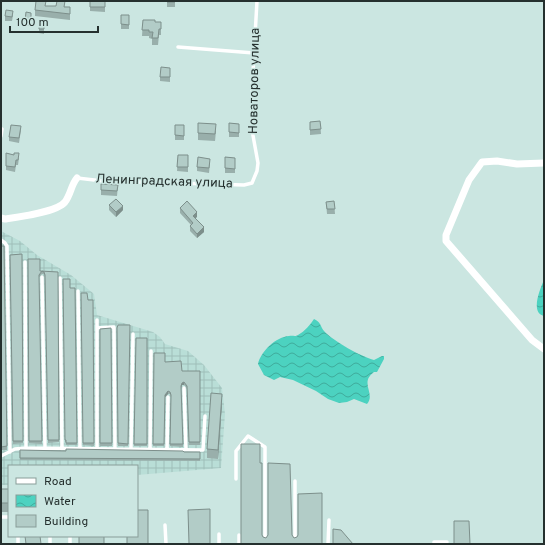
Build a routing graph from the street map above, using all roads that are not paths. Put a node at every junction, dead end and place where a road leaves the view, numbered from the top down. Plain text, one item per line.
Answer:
1 (257, 1) edge
2 (178, 47) dead end
3 (254, 53) junction
4 (2, 129) edge
5 (1, 136) edge
6 (544, 164) edge
7 (77, 178) joint
8 (252, 183) joint
9 (1, 218) edge
10 (1, 240) edge
11 (25, 262) dead end
12 (42, 277) dead end
13 (60, 278) edge
14 (78, 291) dead end
15 (97, 320) dead end
16 (97, 328) junction
17 (133, 334) dead end
18 (544, 348) edge
19 (151, 351) dead end
20 (184, 388) dead end
21 (168, 397) dead end
22 (205, 416) dead end
23 (26, 448) junction
24 (45, 449) junction
25 (62, 449) junction
26 (80, 449) junction
27 (97, 449) junction
28 (115, 449) junction
29 (131, 449) junction
30 (150, 450) junction
31 (167, 450) junction
32 (186, 450) junction
33 (10, 452) junction
34 (1, 456) edge
35 (236, 480) dead end
36 (295, 481) dead end
37 (329, 520) dead end
38 (165, 525) dead end
39 (219, 534) dead end
40 (238, 535) dead end
41 (447, 542) dead end
42 (166, 544) edge
43 (219, 544) edge
44 (239, 544) edge
45 (265, 544) edge
46 (295, 544) edge
47 (328, 544) edge
48 (434, 544) edge

1 - 3 lane, Новаторов улица
2 - 3 lane
3 - 8 lane, Новаторов улица
4 - 5 lane
6 - 18 street
7 - 8 lane, Ленинградская улица
7 - 9 street
10 - 33 lane
11 - 23 lane
12 - 24 lane
13 - 25 lane
14 - 26 lane
15 - 16 lane
16 - 27 lane
16 - 28 lane
17 - 29 lane
19 - 30 lane
20 - 32 lane
21 - 31 lane
22 - 32 lane
23 - 24 lane
23 - 33 lane
24 - 25 lane
25 - 26 lane
26 - 27 lane
27 - 28 lane
28 - 29 lane
29 - 30 lane
30 - 31 lane
31 - 32 lane
33 - 34 lane
35 - 45 lane
36 - 46 lane
37 - 47 lane
38 - 42 lane
39 - 43 lane
40 - 44 lane
41 - 48 lane

